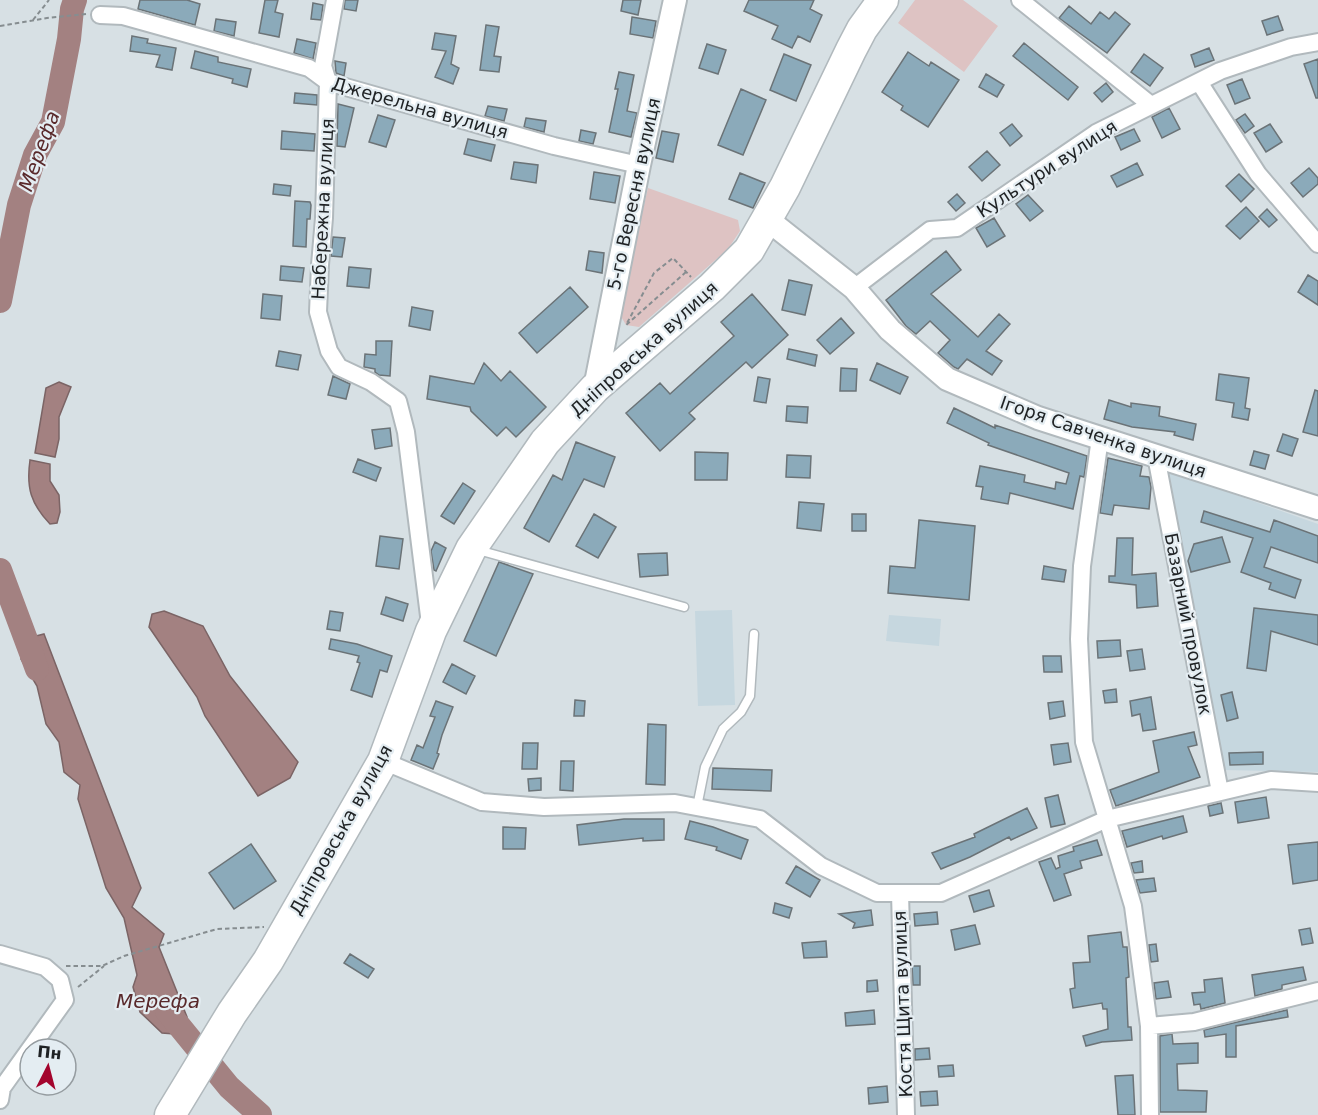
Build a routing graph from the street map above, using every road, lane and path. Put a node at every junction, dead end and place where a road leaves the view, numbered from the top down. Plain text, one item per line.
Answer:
1 (49, 0) edge
2 (335, 0) edge
3 (675, 0) edge
4 (884, 0) edge
5 (1020, 0) edge
6 (80, 13) dead end
7 (100, 15) dead end
8 (33, 20) junction
9 (0, 26) edge
10 (1318, 42) edge
11 (1198, 81) junction
12 (328, 82) junction
13 (1151, 105) junction
14 (639, 165) junction
15 (768, 220) junction
16 (1318, 244) edge
17 (686, 272) joint
18 (855, 288) junction
19 (595, 388) junction
20 (1100, 438) junction
21 (1156, 456) junction
22 (1318, 508) edge
23 (471, 549) junction
24 (684, 607) dead end
25 (431, 631) junction
26 (754, 634) dead end
27 (383, 761) junction
28 (1318, 783) edge
29 (1220, 792) junction
30 (697, 807) junction
31 (1107, 819) junction
32 (900, 893) junction
33 (289, 926) junction
34 (0, 954) edge
35 (106, 964) junction
36 (45, 967) junction
37 (1318, 991) edge
38 (65, 1000) junction
39 (1149, 1026) junction
40 (0, 1100) edge
41 (170, 1115) edge
42 (906, 1115) edge
43 (1150, 1115) edge

1 - 8 path
2 - 12 street, Набережна вулиця
3 - 14 street, 5-го Вересня вулиця
4 - 15 highway, Дніпровська вулиця
5 - 13 street
6 - 8 path
7 - 12 street, Джерельна вулиця
8 - 9 path
10 - 11 street, Культури вулиця
11 - 13 street, Культури вулиця
11 - 16 street
12 - 14 street, Джерельна вулиця
12 - 25 street, Набережна вулиця
13 - 18 street, Культури вулиця
14 - 19 street, 5-го Вересня вулиця
15 - 18 street, Ігоря Савченка вулиця
15 - 19 highway, Дніпровська вулиця
17 - 17 path
18 - 20 street, Ігоря Савченка вулиця
19 - 23 highway, Дніпровська вулиця
20 - 21 street, Ігоря Савченка вулиця
20 - 31 street
21 - 22 street, Ігоря Савченка вулиця
21 - 29 street, Базарний провулок
23 - 24 lane
23 - 25 highway, Дніпровська вулиця
25 - 27 highway, Дніпровська вулиця
26 - 30 lane
27 - 30 street
27 - 33 highway, Дніпровська вулиця
28 - 29 street
29 - 31 street
30 - 32 street
31 - 32 street
31 - 39 street
32 - 42 street, Костя Щита вулиця
33 - 35 path
33 - 41 highway, Дніпровська вулиця
34 - 36 street
35 - 36 path
35 - 38 path
36 - 38 street
37 - 39 street
38 - 40 street
39 - 43 street

